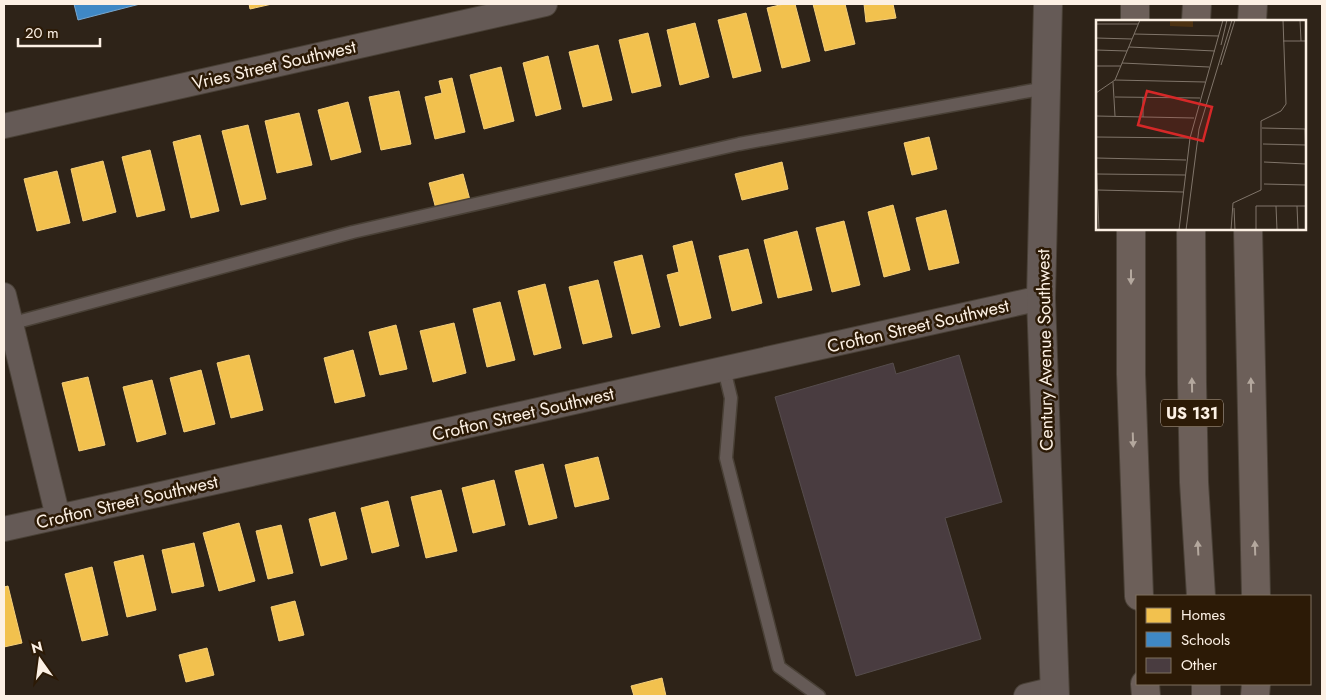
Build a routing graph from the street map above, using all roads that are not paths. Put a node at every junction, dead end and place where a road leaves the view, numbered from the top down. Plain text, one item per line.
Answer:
1 (545, 4) edge
2 (1048, 4) edge
3 (1136, 4) edge
4 (1197, 4) edge
5 (1253, 4) edge
6 (1135, 20) edge
7 (1196, 20) edge
8 (1252, 20) edge
9 (1046, 88) junction
10 (4, 126) edge
11 (1131, 230) edge
12 (1191, 230) edge
13 (1248, 230) edge
14 (4, 295) edge
15 (1041, 298) junction
16 (7, 324) edge
17 (724, 369) junction
18 (58, 518) junction
19 (4, 529) edge
20 (1139, 595) edge
21 (1201, 595) edge
22 (1256, 595) edge
23 (1055, 693) edge
24 (819, 696) edge
25 (1026, 696) edge

1 - 10 street, Vries Street Southwest
2 - 9 street, Century Avenue Southwest
3 - 6 highway
4 - 7 highway
5 - 8 highway
9 - 15 street, Century Avenue Southwest
9 - 16 lane
11 -> 20 highway
21 -> 12 highway, US 131
22 -> 13 highway
14 - 16 street
15 - 17 street, Crofton Street Southwest
15 - 23 street, Century Avenue Southwest
16 - 18 street
17 - 18 street, Crofton Street Southwest
17 - 24 lane
18 - 19 street, Crofton Street Southwest
23 - 25 street

